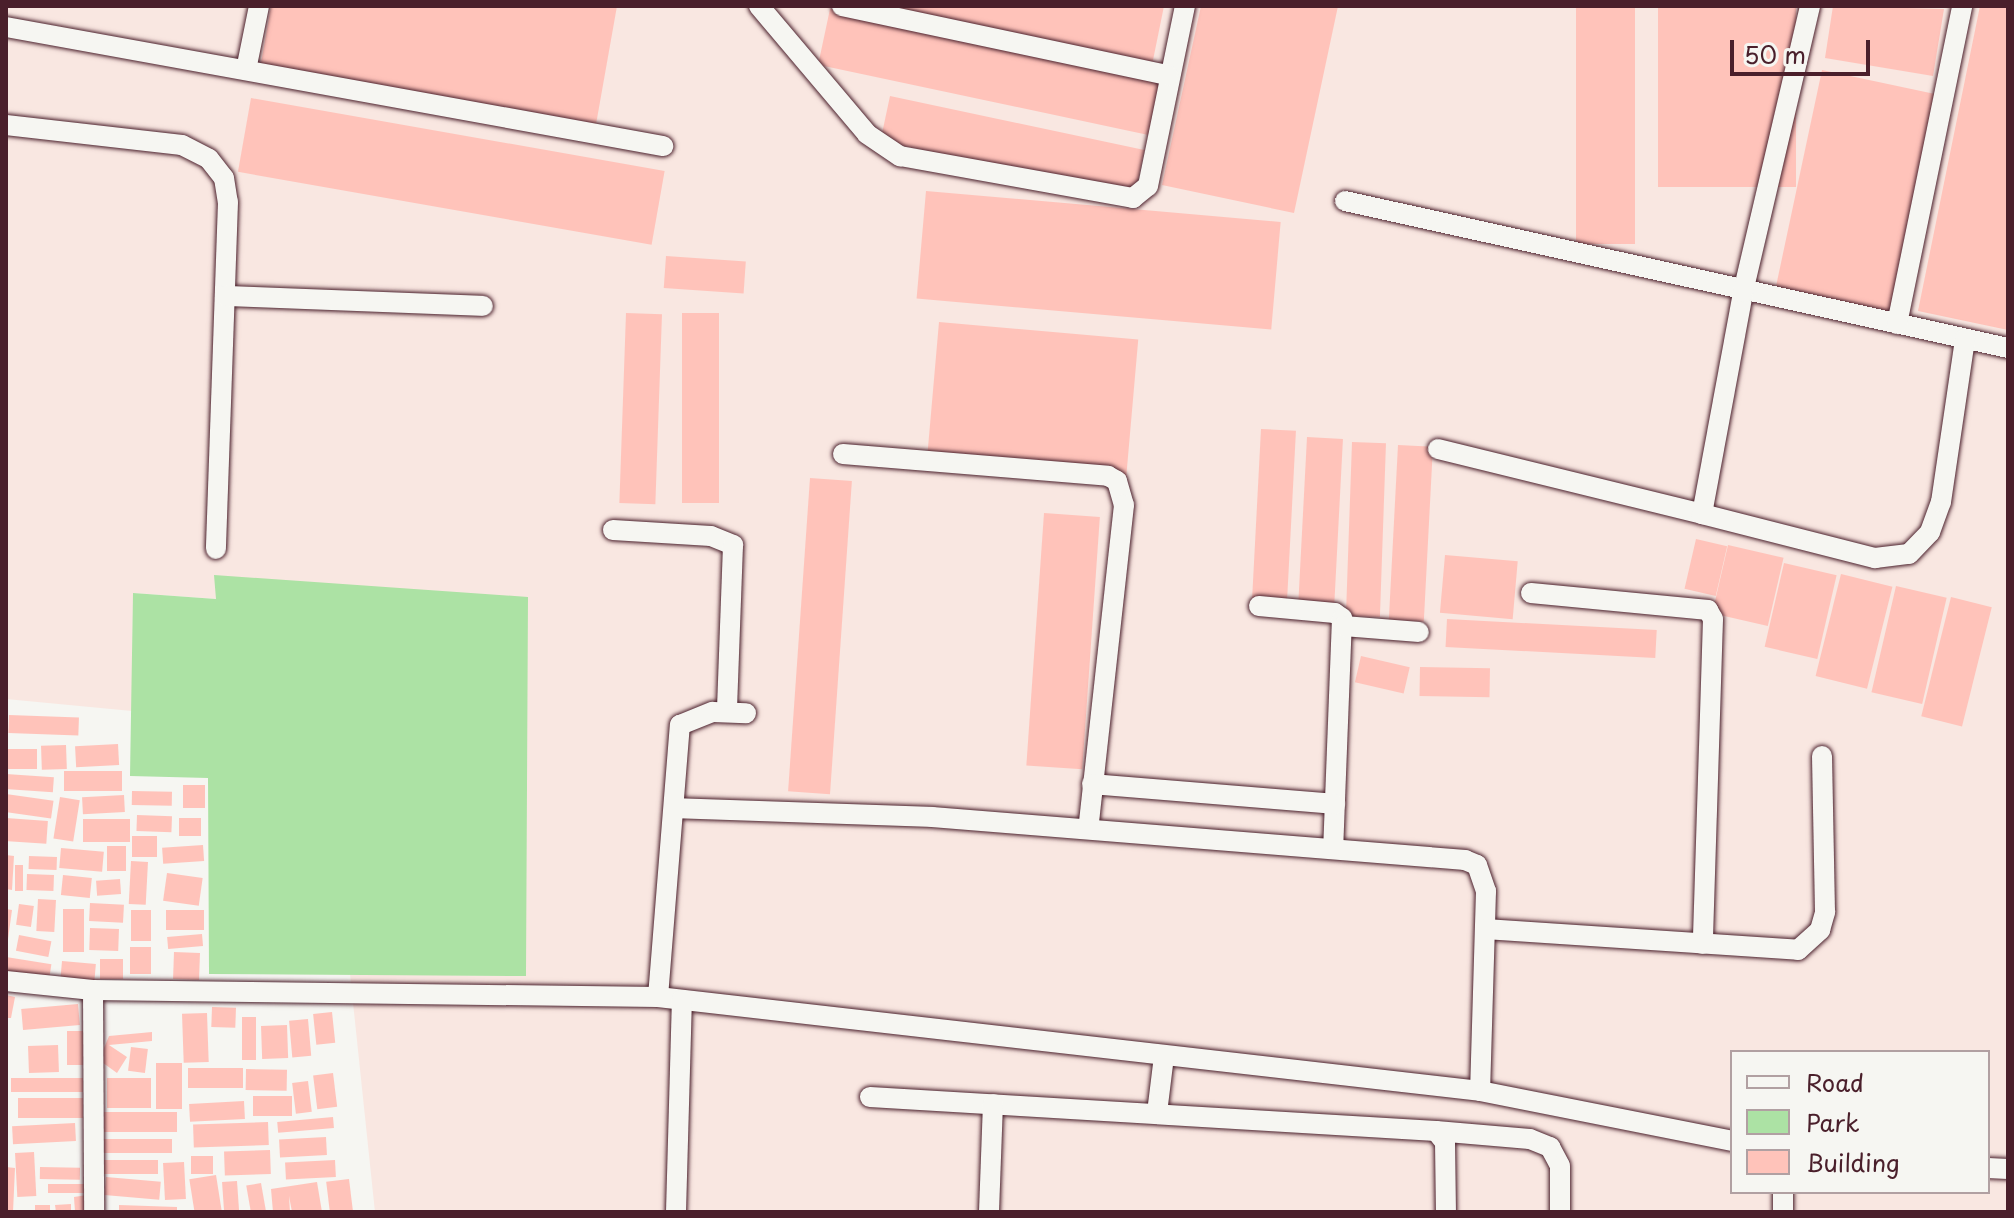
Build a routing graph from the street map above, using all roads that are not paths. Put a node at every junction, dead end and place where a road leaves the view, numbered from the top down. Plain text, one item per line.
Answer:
1 (259, 6) edge
2 (759, 6) edge
3 (842, 6) edge
4 (1185, 6) edge
5 (1810, 6) edge
6 (1962, 6) edge
7 (6, 27) edge
8 (246, 70) junction
9 (1168, 75) junction
10 (6, 125) edge
11 (663, 146) dead end
12 (1345, 201) dead end
13 (1743, 292) junction
14 (225, 296) junction
15 (483, 306) dead end
16 (1897, 324) junction
17 (1965, 339) junction
18 (2008, 348) edge
19 (1438, 449) dead end
20 (843, 454) dead end
21 (1702, 514) junction
22 (613, 530) dead end
23 (216, 549) dead end
24 (1531, 593) dead end
25 (1259, 606) dead end
26 (1344, 626) junction
27 (1419, 632) dead end
28 (1822, 756) dead end
29 (1092, 784) junction
30 (1335, 804) junction
31 (674, 808) junction
32 (1088, 829) junction
33 (1333, 849) junction
34 (1485, 929) junction
35 (1703, 944) junction
36 (6, 981) edge
37 (93, 990) junction
38 (658, 997) junction
39 (682, 1000) junction
40 (1164, 1056) junction
41 (1480, 1091) junction
42 (870, 1097) dead end
43 (993, 1104) junction
44 (1157, 1113) junction
45 (1436, 1131) junction
46 (1730, 1141) edge
47 (94, 1212) edge
48 (676, 1212) edge
49 (989, 1212) edge
50 (1446, 1212) edge
51 (1560, 1212) edge

1 - 8 street
2 - 9 street
3 - 9 street
4 - 9 street
5 - 13 street
6 - 16 street
7 - 8 street
8 - 11 street
10 - 14 street
12 - 13 street
13 - 16 street
13 - 21 street
14 - 15 street
14 - 23 street
16 - 17 street
17 - 18 street
17 - 21 street
19 - 21 street
20 - 29 street
22 - 31 street
24 - 35 street
25 - 26 street
26 - 27 street
26 - 30 street
28 - 35 street
29 - 30 street
29 - 32 street
30 - 33 street
31 - 32 street
31 - 38 street
32 - 33 street
33 - 34 street
34 - 35 street
34 - 41 street
36 - 37 street
37 - 38 street
37 - 47 street
38 - 39 street
39 - 40 street
39 - 48 street
40 - 41 street
40 - 44 street
41 - 46 street
42 - 43 street
43 - 44 street
43 - 49 street
44 - 45 street
45 - 50 street
45 - 51 street

